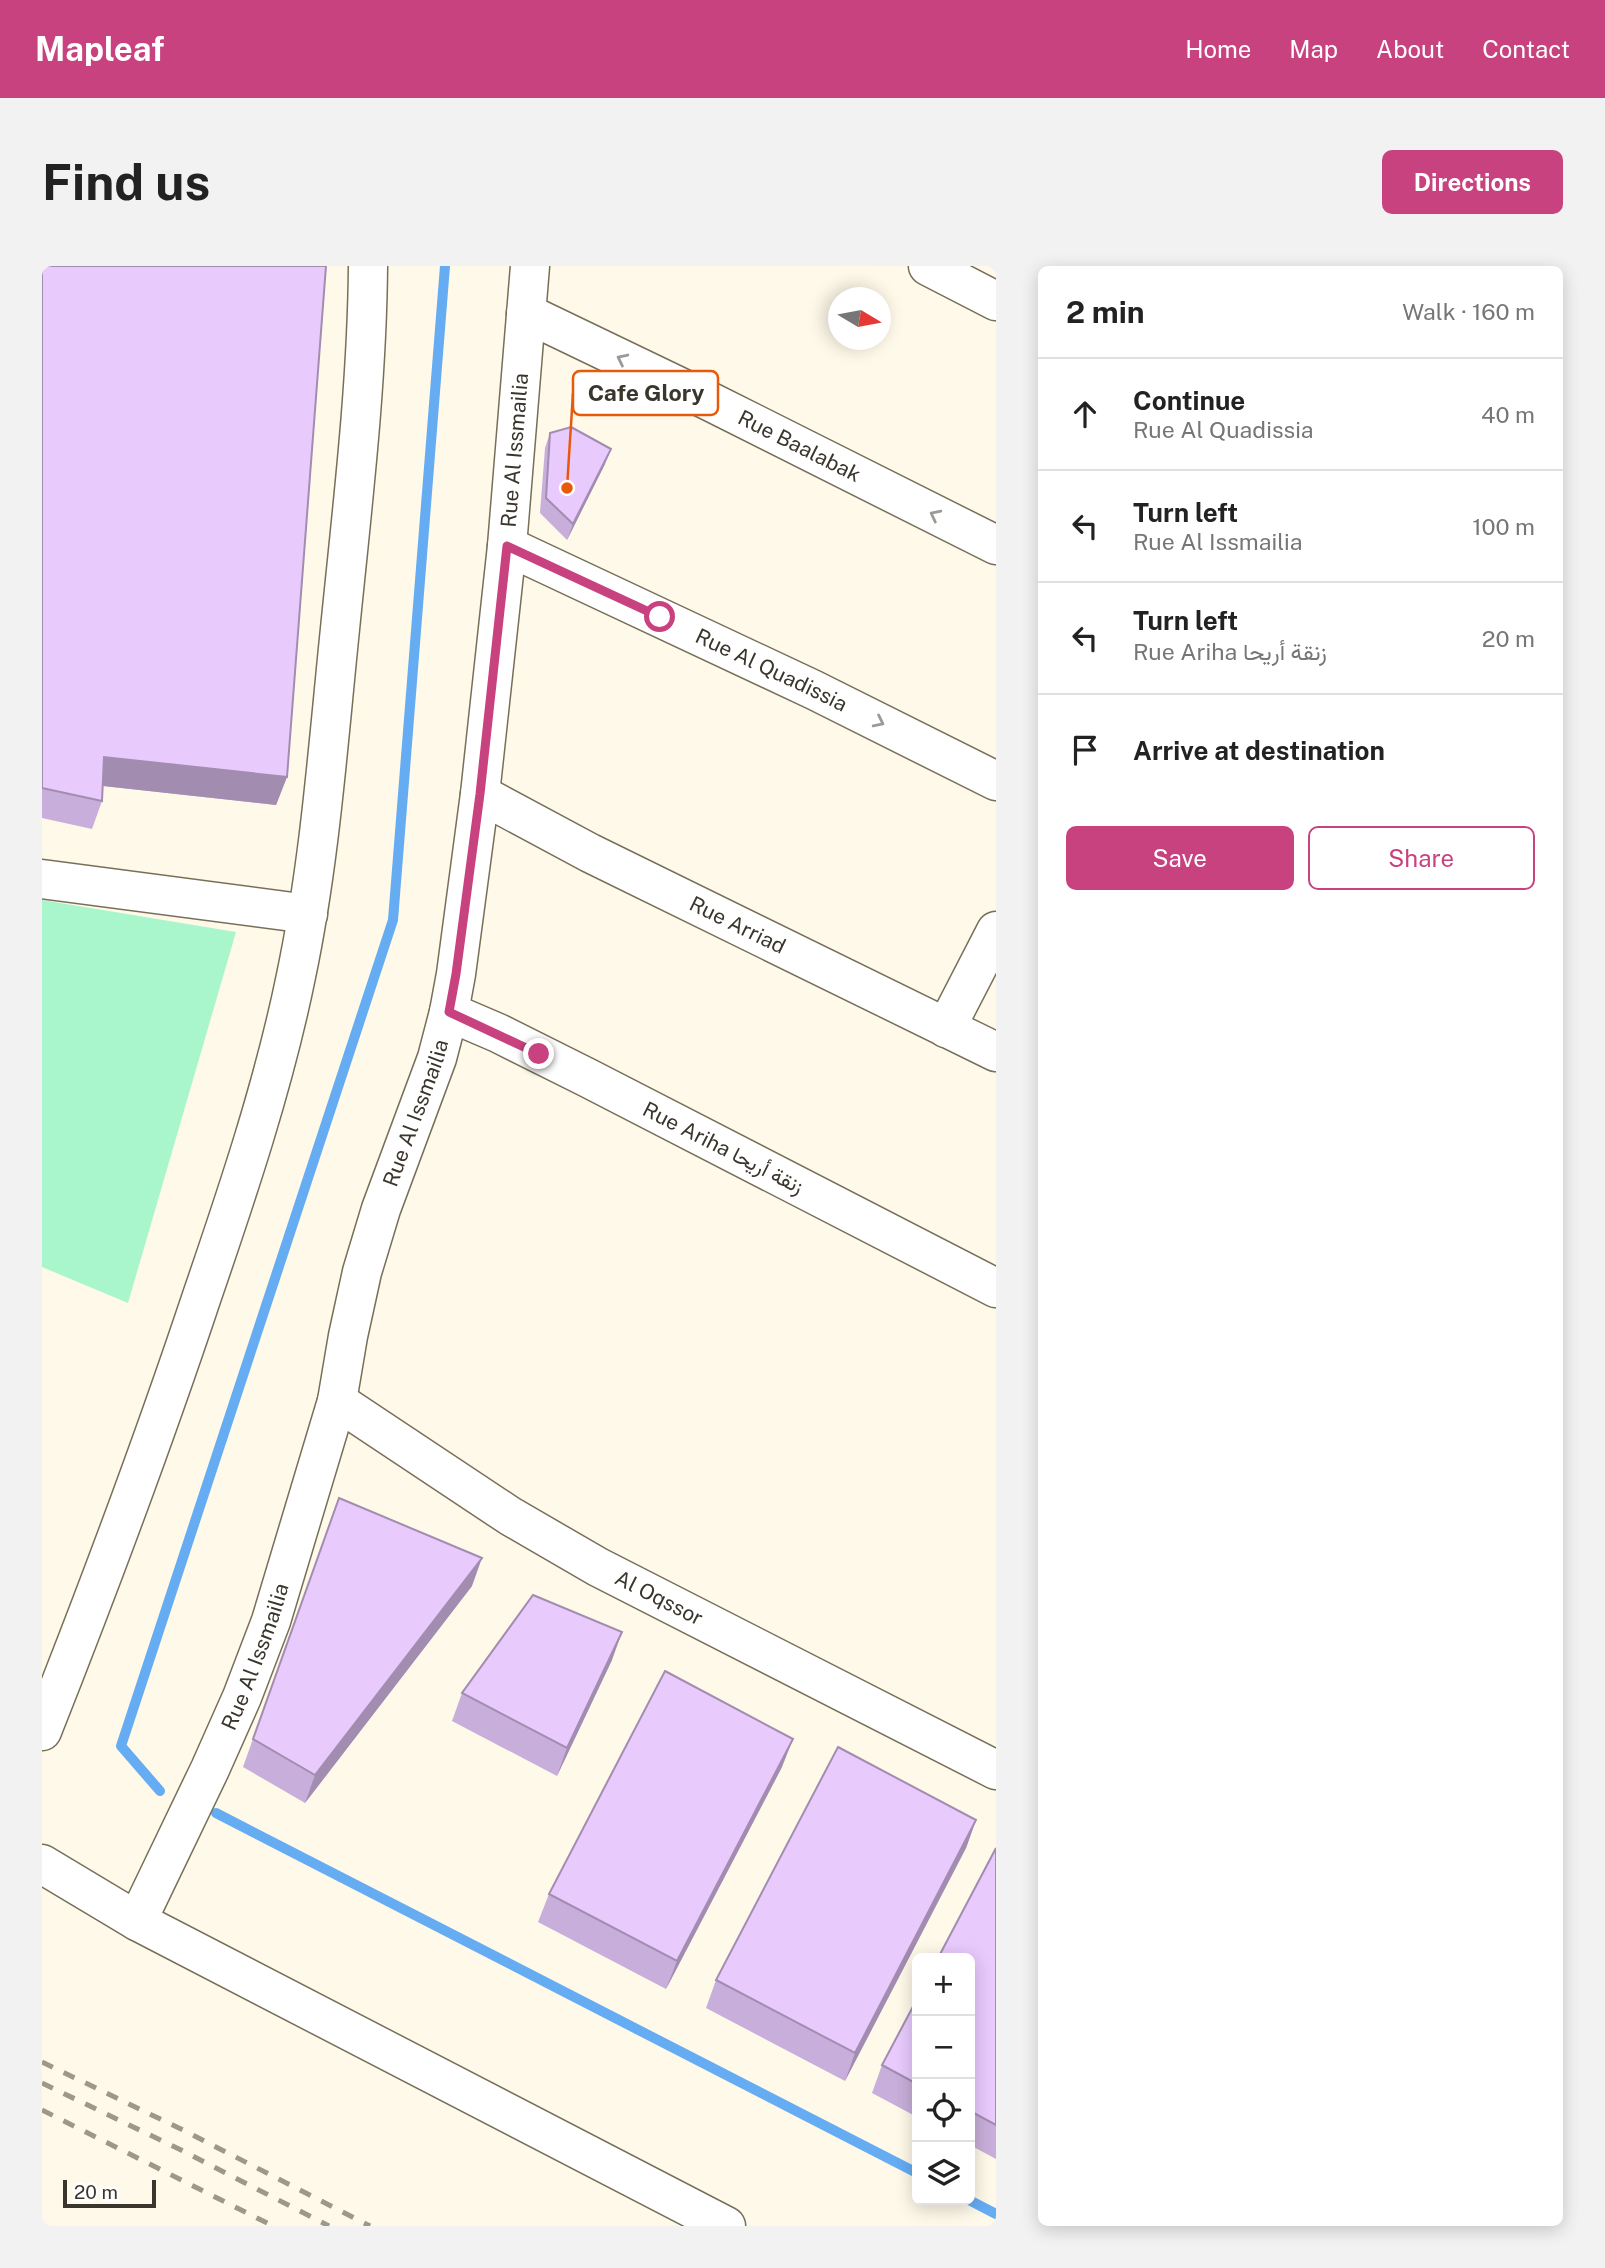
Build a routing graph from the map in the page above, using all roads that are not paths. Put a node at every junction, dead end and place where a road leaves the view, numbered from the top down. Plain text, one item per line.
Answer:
1 (368, 266) edge
2 (530, 266) edge
3 (941, 269) edge
4 (996, 301) edge
5 (526, 313) junction
6 (996, 545) edge
7 (507, 546) junction
8 (996, 781) edge
9 (480, 794) junction
10 (42, 879) edge
11 (308, 914) junction
12 (996, 931) edge
13 (449, 1012) junction
14 (946, 1028) junction
15 (996, 1052) edge
16 (996, 1288) edge
17 (337, 1401) junction
18 (42, 1731) edge
19 (996, 1770) edge
20 (42, 1864) edge
21 (137, 1921) junction
22 (726, 2226) edge

1 - 11 street
2 - 5 street, Rue Al Issmailia
3 - 4 street
6 -> 5 street, Rue Baalabak
5 - 7 street, Rue Al Issmailia
7 -> 8 street, Rue Al Quadissia
7 - 9 street, Rue Al Issmailia
9 - 13 street, Rue Al Issmailia
9 - 14 street, Rue Arriad
10 - 11 street
11 - 18 street
12 - 14 street
13 - 16 street, Rue Ariha زنقة أريحا
13 - 17 street, Rue Al Issmailia
14 - 15 street, Rue Arriad
17 - 19 street, Al Oqssor
17 - 21 street, Rue Al Issmailia
20 - 21 street
21 - 22 street

